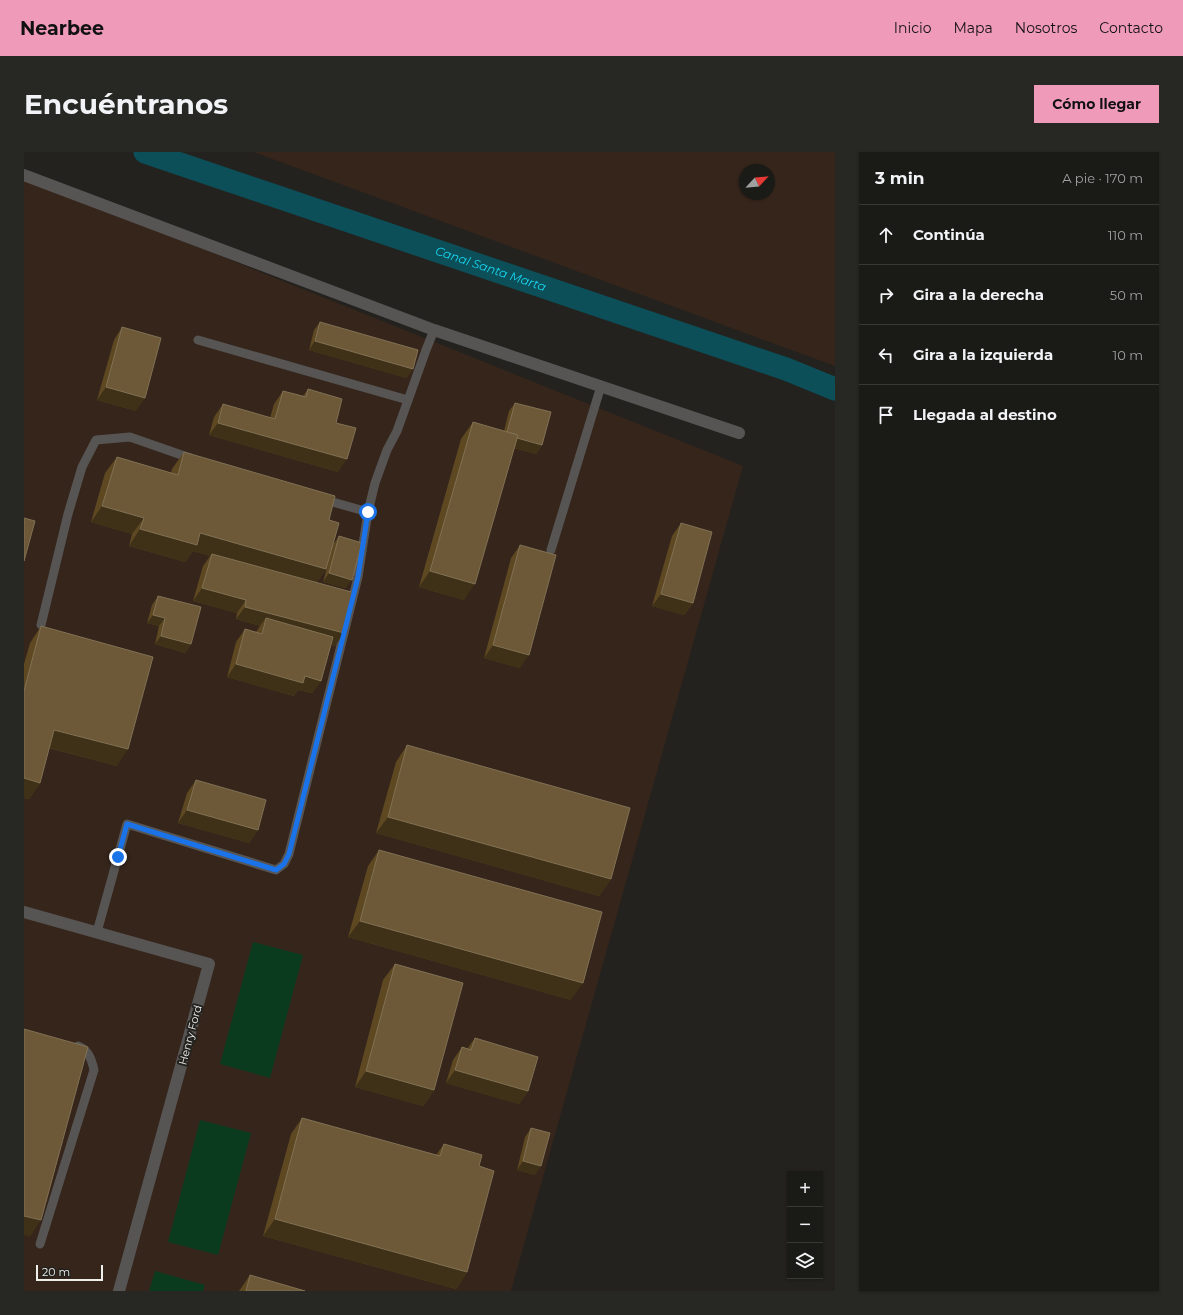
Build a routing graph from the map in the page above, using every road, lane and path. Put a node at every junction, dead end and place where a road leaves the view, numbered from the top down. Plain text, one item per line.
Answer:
1 (24, 176) edge
2 (434, 330) junction
3 (198, 340) dead end
4 (601, 386) junction
5 (408, 400) junction
6 (739, 433) dead end
7 (200, 461) edge
8 (316, 497) edge
9 (368, 512) junction
10 (551, 550) dead end
11 (41, 626) edge
12 (24, 912) edge
13 (97, 932) junction
14 (66, 1042) edge
15 (40, 1244) dead end
16 (119, 1291) edge

1 - 2 street
2 - 4 street
2 - 5 lane
3 - 5 lane
4 - 6 street
4 - 10 lane
5 - 9 lane
7 - 11 lane
8 - 9 lane
9 - 13 lane
12 - 13 street, Henry Ford
13 - 16 street, Henry Ford
14 - 15 lane

